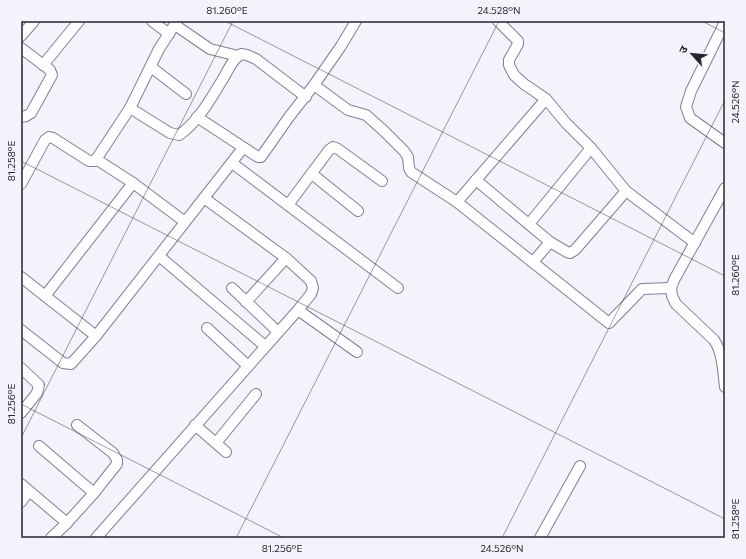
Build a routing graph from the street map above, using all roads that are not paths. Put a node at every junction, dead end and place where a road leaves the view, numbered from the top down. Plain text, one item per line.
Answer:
1 (34, 21) edge
2 (79, 21) edge
3 (152, 21) edge
4 (356, 21) edge
5 (498, 21) edge
6 (725, 22) edge
7 (176, 23) edge
8 (169, 34) junction
9 (21, 36) edge
10 (21, 48) edge
11 (238, 56) junction
12 (43, 65) junction
13 (151, 67) junction
14 (314, 85) junction
15 (186, 94) dead end
16 (306, 97) junction
17 (546, 99) junction
18 (130, 108) junction
19 (21, 117) edge
20 (197, 117) junction
21 (725, 143) edge
22 (243, 148) junction
23 (591, 148) junction
24 (96, 159) junction
25 (232, 163) junction
26 (312, 174) junction
27 (476, 180) junction
28 (382, 181) dead end
29 (132, 183) junction
30 (21, 184) edge
31 (725, 188) edge
32 (626, 190) junction
33 (204, 198) junction
34 (457, 202) junction
35 (288, 205) junction
36 (358, 211) dead end
37 (185, 222) junction
38 (529, 224) junction
39 (550, 242) junction
40 (695, 243) junction
41 (159, 256) junction
42 (286, 258) junction
43 (533, 262) junction
44 (21, 277) edge
45 (232, 288) dead end
46 (398, 288) dead end
47 (671, 288) junction
48 (45, 296) junction
49 (246, 302) junction
50 (298, 310) junction
51 (207, 328) dead end
52 (21, 330) edge
53 (278, 332) junction
54 (96, 336) junction
55 (266, 346) junction
56 (357, 352) dead end
57 (723, 359) edge
58 (248, 366) junction
59 (21, 368) edge
60 (725, 387) edge
61 (256, 394) dead end
62 (21, 413) edge
63 (78, 425) dead end
64 (195, 425) junction
65 (216, 443) junction
66 (39, 446) dead end
67 (226, 452) dead end
68 (580, 466) dead end
69 (21, 484) edge
70 (29, 491) junction
71 (94, 493) junction
72 (21, 502) edge
73 (67, 523) junction
74 (51, 538) edge
75 (96, 538) edge
76 (540, 538) edge

1 - 9 street
2 - 12 street
3 - 8 street
4 - 14 street
5 - 17 street
6 - 21 street
7 - 8 street
7 - 11 street
8 - 13 street
10 - 12 street
11 - 16 street
11 - 20 street
12 - 19 street
13 - 15 street
13 - 18 street
14 - 16 street
14 - 34 street
16 - 22 street
17 - 23 street
17 - 27 street
18 - 20 street
18 - 24 street
20 - 22 street
22 - 25 street
23 - 32 street
23 - 38 street
24 - 29 street
24 - 30 street
25 - 33 street
25 - 35 street
26 - 28 street
26 - 35 street
26 - 36 street
27 - 34 street
27 - 38 street
29 - 37 street
29 - 48 street
31 - 40 street
32 - 39 street
32 - 40 street
33 - 37 street
33 - 42 street
34 - 43 street
35 - 46 street
37 - 41 street
38 - 39 street
39 - 43 street
40 - 47 street
41 - 54 street
41 - 55 street
42 - 49 street
42 - 50 street
43 - 47 street
44 - 48 street
45 - 49 street
47 - 57 street
48 - 54 street
49 - 53 street
50 - 53 street
50 - 56 street
51 - 58 street
52 - 54 street
53 - 55 street
55 - 58 street
57 - 60 street
58 - 64 street
59 - 62 street
61 - 65 street
63 - 71 street
64 - 65 street
64 - 75 street
65 - 67 street
66 - 71 street
68 - 76 street
69 - 70 street
70 - 72 street
70 - 73 street
71 - 73 street
73 - 74 street

